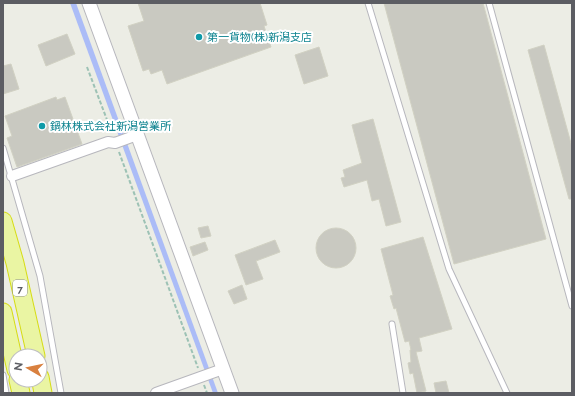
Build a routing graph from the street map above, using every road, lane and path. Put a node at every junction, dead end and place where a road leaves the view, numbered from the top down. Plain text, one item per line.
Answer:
1 (89, 3) edge
2 (368, 3) edge
3 (489, 3) edge
4 (87, 67) dead end
5 (137, 135) junction
6 (116, 143) junction
7 (3, 148) edge
8 (12, 176) junction
9 (3, 221) edge
10 (572, 306) edge
11 (3, 312) edge
12 (392, 324) dead end
13 (11, 348) edge
14 (34, 348) edge
15 (223, 369) junction
16 (3, 375) edge
17 (201, 377) junction
18 (6, 393) edge
19 (61, 393) edge
20 (156, 393) edge
21 (207, 393) edge
22 (232, 393) edge
23 (403, 393) edge
24 (507, 393) edge

1 - 5 street
2 - 24 lane
3 - 10 lane
4 - 6 path
5 - 6 street
5 - 15 street
6 - 8 street
6 - 17 path
7 - 8 lane
8 - 19 lane
9 - 14 highway, 7
11 - 13 highway
12 - 23 lane
15 - 17 street
15 - 22 street
16 - 18 lane
17 - 20 street
17 - 21 path

